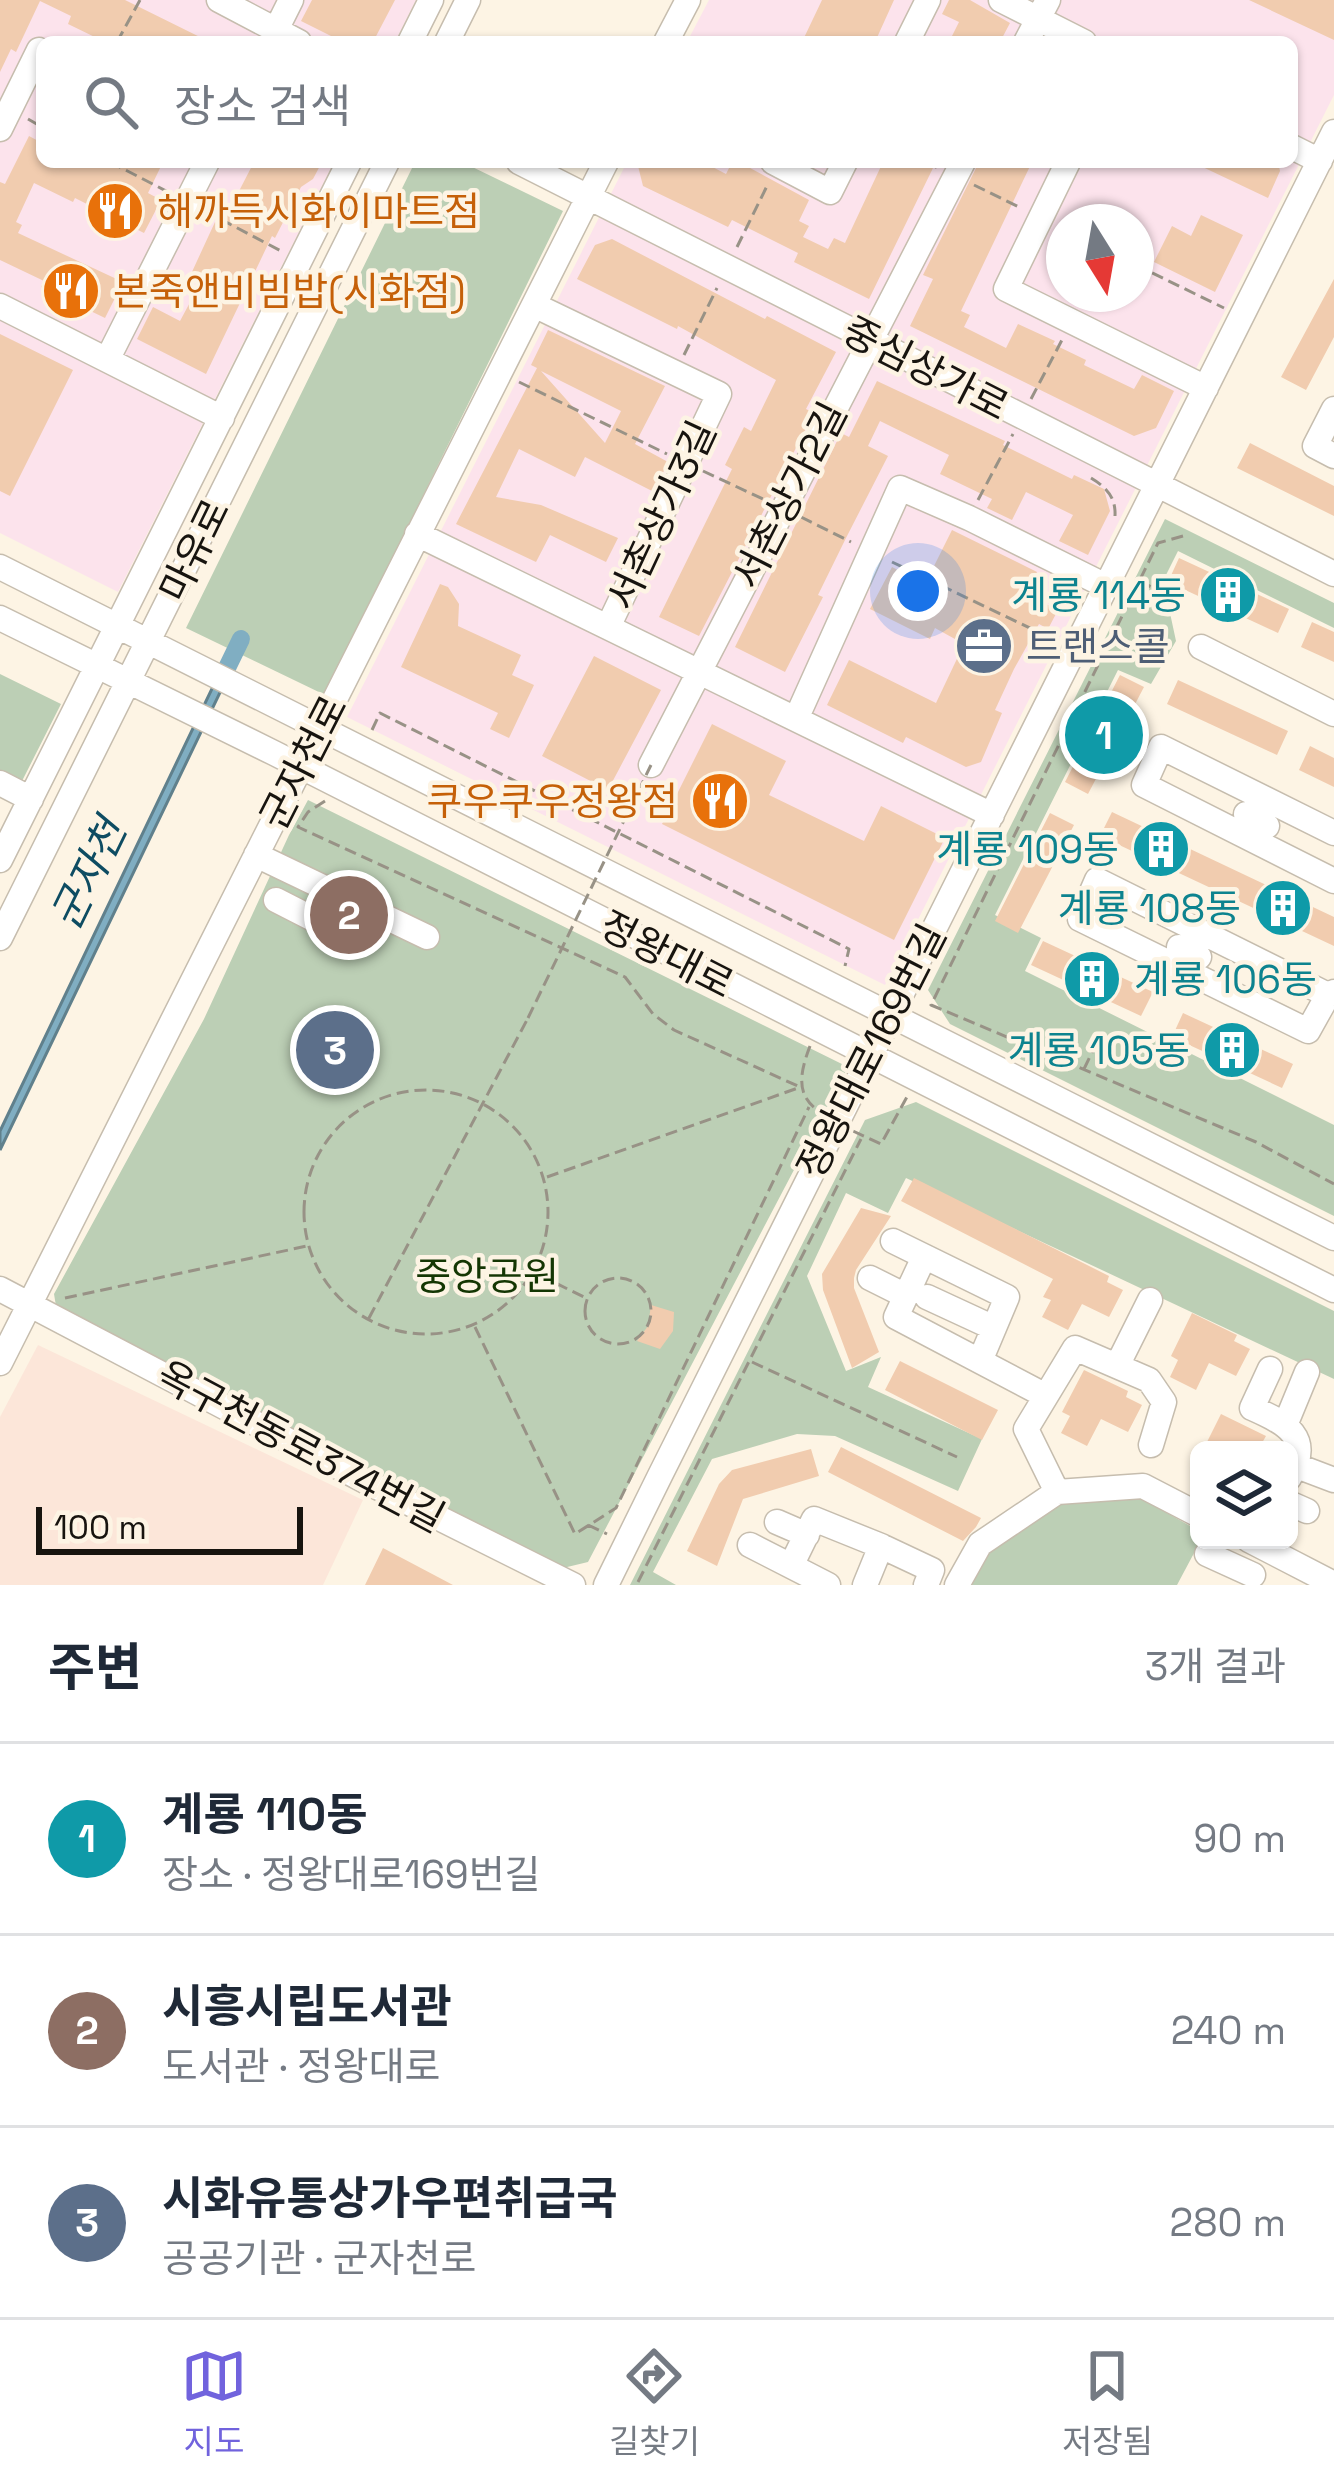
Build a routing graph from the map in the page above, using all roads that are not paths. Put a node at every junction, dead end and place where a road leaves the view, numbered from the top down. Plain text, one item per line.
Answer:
1 (219, 0) edge
2 (291, 0) edge
3 (431, 0) edge
4 (468, 0) edge
5 (688, 0) edge
6 (928, 0) edge
7 (1001, 0) edge
8 (1043, 9) edge
9 (279, 36) edge
10 (282, 36) edge
11 (413, 36) edge
12 (450, 36) edge
13 (669, 36) edge
14 (910, 36) edge
15 (1029, 36) edge
16 (1077, 36) edge
17 (36, 56) edge
18 (0, 129) edge
19 (1334, 132) edge
20 (1298, 150) edge
21 (1320, 161) junction
22 (204, 168) edge
23 (347, 168) edge
24 (384, 168) edge
25 (531, 168) edge
26 (603, 168) edge
27 (784, 168) edge
28 (842, 168) edge
29 (1065, 168) edge
30 (959, 169) edge
31 (588, 197) junction
32 (534, 305) junction
33 (0, 306) edge
34 (869, 339) junction
35 (107, 360) junction
36 (1206, 388) junction
37 (1334, 409) edge
38 (222, 418) junction
39 (1334, 455) edge
40 (1157, 485) junction
41 (418, 535) junction
42 (0, 567) edge
43 (1334, 574) edge
44 (1106, 586) junction
45 (0, 618) edge
46 (118, 626) junction
47 (608, 627) junction
48 (148, 642) junction
49 (1201, 647) dead end
50 (98, 667) junction
51 (698, 671) junction
52 (127, 682) junction
53 (1334, 714) edge
54 (796, 719) junction
55 (320, 728) junction
56 (651, 765) road end
57 (299, 769) junction
58 (0, 783) edge
59 (31, 799) junction
60 (992, 814) junction
61 (1334, 833) edge
62 (256, 855) junction
63 (0, 860) edge
64 (1334, 881) edge
65 (335, 893) junction
66 (276, 900) dead end
67 (0, 938) edge
68 (427, 938) dead end
69 (1331, 994) edge
70 (888, 1014) junction
71 (868, 1055) junction
72 (1334, 1238) edge
73 (893, 1241) dead end
74 (925, 1257) junction
75 (870, 1278) dead end
76 (0, 1289) edge
77 (1334, 1290) edge
78 (917, 1296) junction
79 (1150, 1300) dead end
80 (30, 1304) junction
81 (994, 1328) junction
82 (980, 1361) junction
83 (0, 1363) edge
84 (1117, 1366) junction
85 (1270, 1369) dead end
86 (1307, 1372) dead end
87 (1046, 1396) junction
88 (1286, 1423) junction
89 (1298, 1441) edge
90 (1151, 1444) dead end
91 (1298, 1473) edge
92 (1334, 1480) edge
93 (1057, 1492) junction
94 (1190, 1510) edge
95 (777, 1522) dead end
96 (807, 1535) junction
97 (750, 1546) dead end
98 (881, 1546) junction
99 (1254, 1549) edge
100 (1268, 1549) edge
101 (1208, 1554) dead end
102 (791, 1566) junction
103 (1250, 1580) edge
104 (1334, 1584) edge
105 (573, 1585) edge
106 (606, 1585) edge
107 (829, 1585) edge
108 (865, 1585) edge
109 (926, 1585) edge
110 (957, 1585) edge

1 - 9 street
2 - 10 street
3 - 11 street
4 - 12 street
5 - 13 street
6 - 14 street
7 - 8 street
8 - 15 street
8 - 16 street
17 - 18 street
19 - 21 street, 정왕대로169번길
20 - 21 street
21 - 36 street, 정왕대로169번길
22 - 35 street
23 - 38 street, 마유로
24 - 48 street, 마유로
25 - 31 street, 중심상가로
26 - 31 street, 군자천로
27 - 28 street
29 - 36 street
30 - 34 street, 서촌상가2길
31 - 32 street, 군자천로
31 - 34 street, 중심상가로
32 - 41 street, 군자천로
32 - 47 street, 서촌상가3길
33 - 35 street
34 - 40 street, 중심상가로
34 - 51 street, 서촌상가2길
35 - 38 street
36 - 40 street, 정왕대로169번길
37 - 39 street
38 - 46 street, 마유로
40 - 43 street, 중심상가로
40 - 44 street, 정왕대로169번길
41 - 47 street, 서촌상가3길
41 - 55 street, 군자천로
42 - 46 street, 정왕대로
44 - 54 street
44 - 60 street, 정왕대로169번길
45 - 50 street, 정왕대로
46 - 48 street, 정왕대로
46 - 50 street, 마유로
47 - 51 street, 서촌상가3길
48 - 52 street, 마유로
48 - 55 street, 정왕대로
49 - 53 street
50 - 52 street, 정왕대로
50 - 59 street, 마유로
51 - 54 street, 서촌상가3길
51 - 56 street, 서촌상가2길
52 - 57 street, 정왕대로
52 - 67 street, 마유로
54 - 60 street, 서촌상가3길
55 - 57 street, 군자천로
55 - 70 street, 정왕대로
57 - 62 street, 군자천로
57 - 71 street, 정왕대로
58 - 59 street
59 - 63 street, 마유로
60 - 70 street, 정왕대로169번길
61 - 64 street
62 - 65 street
62 - 80 street, 군자천로
65 - 66 street
65 - 68 street
69 - 69 street
70 - 71 street, 정왕대로169번길
70 - 72 street, 정왕대로
71 - 77 street, 정왕대로
71 - 106 street, 정왕대로169번길
73 - 74 street
74 - 78 street
74 - 81 street
75 - 78 street
76 - 80 street, 옥구천동로374번길
78 - 81 street
78 - 82 street
79 - 84 street
80 - 83 street, 군자천로
80 - 105 street, 옥구천동로374번길
81 - 82 street
82 - 87 street
84 - 87 street
84 - 90 street
85 - 88 street
86 - 88 street
87 - 93 street
88 - 89 street
91 - 92 street
93 - 94 street
93 - 110 street
95 - 96 street
96 - 98 street
96 - 102 street
97 - 102 street
98 - 108 street
98 - 109 street
99 - 103 street
100 - 104 street
101 - 103 street
102 - 107 street

